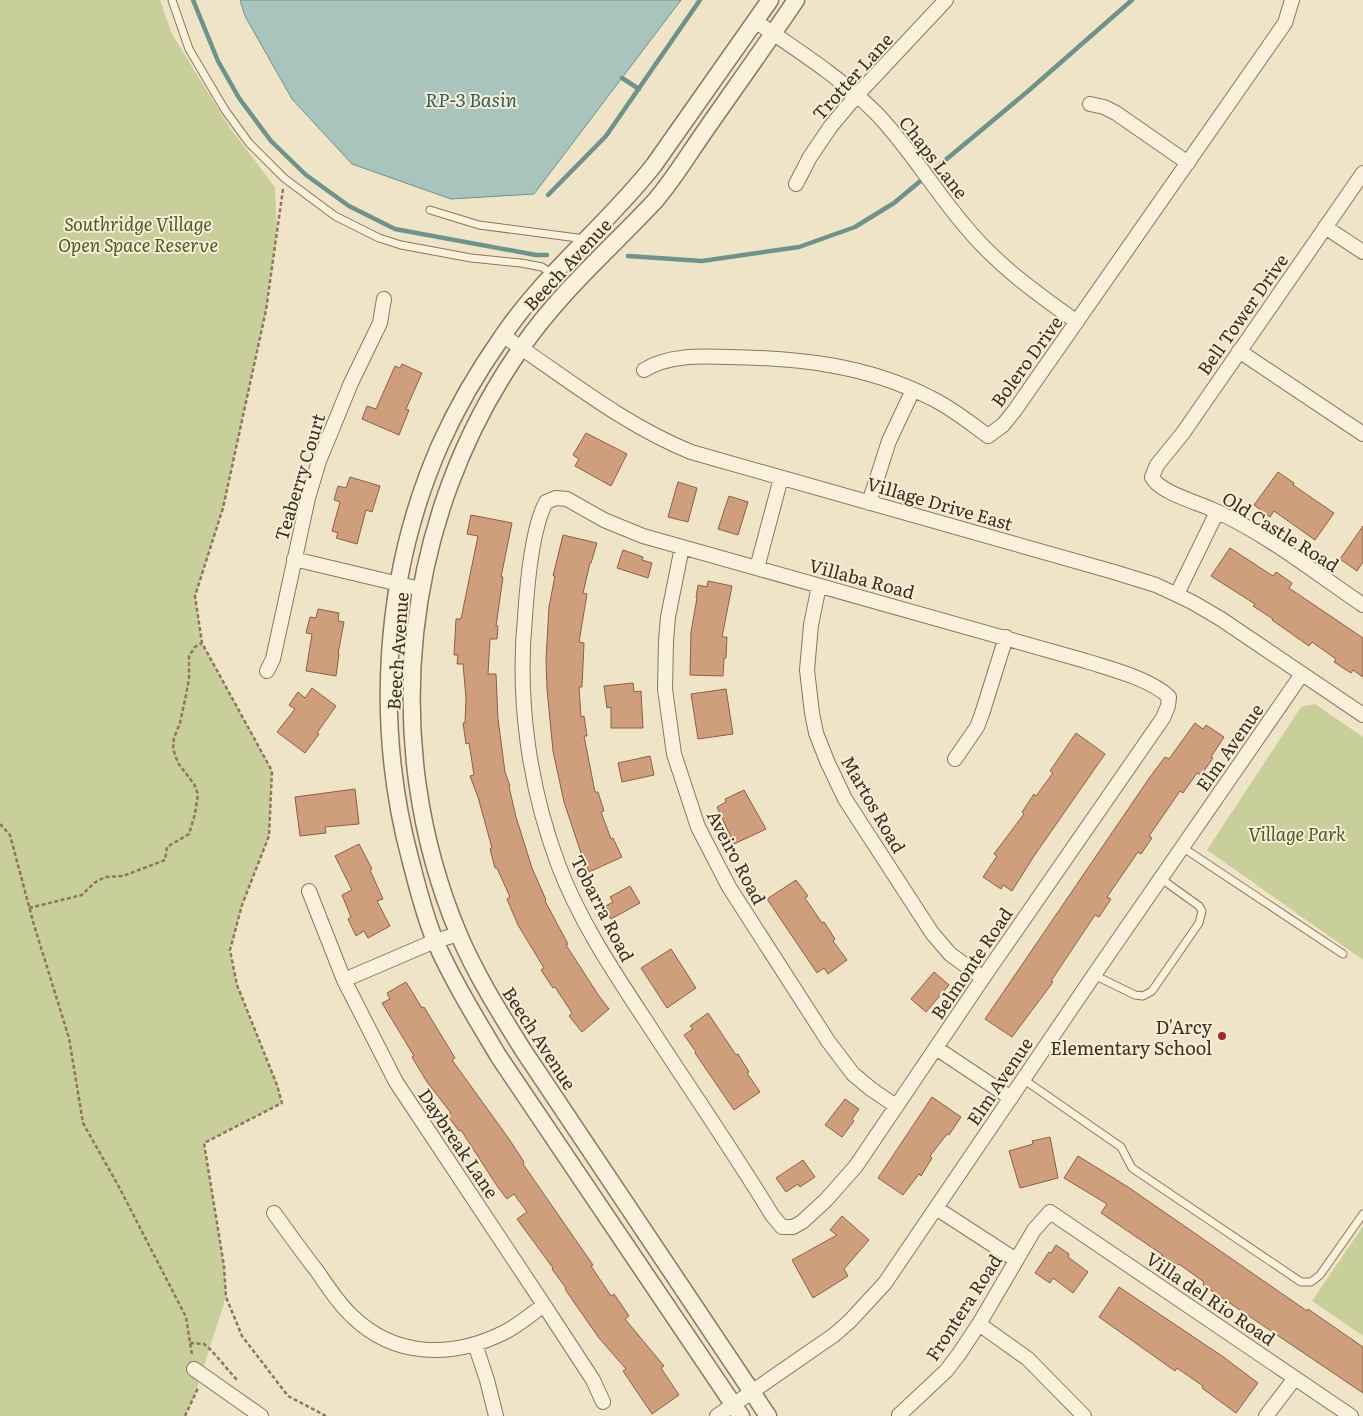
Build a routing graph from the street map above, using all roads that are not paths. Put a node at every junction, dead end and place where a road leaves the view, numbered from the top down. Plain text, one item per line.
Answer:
1 (172, 0) edge
2 (770, 0) edge
3 (796, 0) edge
4 (946, 0) edge
5 (1292, 0) edge
6 (755, 21) junction
7 (773, 33) junction
8 (857, 95) junction
9 (1090, 104) dead end
10 (1188, 162) junction
11 (1363, 173) edge
12 (796, 184) dead end
13 (430, 210) dead end
14 (1325, 227) junction
15 (585, 240) junction
16 (1363, 252) edge
17 (552, 274) junction
18 (384, 299) dead end
19 (1077, 322) junction
20 (502, 335) junction
21 (521, 348) junction
22 (1239, 351) junction
23 (644, 370) dead end
24 (913, 390) junction
25 (1363, 434) edge
26 (1152, 477) joint
27 (781, 478) junction
28 (546, 502) joint
29 (869, 503) junction
30 (1217, 512) junction
31 (682, 547) junction
32 (294, 559) junction
33 (757, 568) junction
34 (398, 583) junction
35 (820, 586) junction
36 (420, 588) junction
37 (1177, 594) junction
38 (1363, 605) edge
39 (1006, 637) junction
40 (267, 671) dead end
41 (1302, 674) junction
42 (1169, 697) joint
43 (1363, 715) edge
44 (955, 759) dead end
45 (1182, 846) junction
46 (1160, 878) junction
47 (309, 891) dead end
48 (459, 934) junction
49 (436, 941) junction
50 (1343, 954) dead end
51 (1094, 975) junction
52 (983, 978) junction
53 (344, 980) junction
54 (936, 1048) junction
55 (1023, 1079) junction
56 (1011, 1098) junction
57 (896, 1106) junction
58 (936, 1208) junction
59 (1050, 1212) joint
60 (274, 1213) dead end
61 (1363, 1214) edge
62 (782, 1227) joint
63 (1016, 1260) junction
64 (544, 1305) junction
65 (979, 1324) junction
66 (475, 1344) junction
67 (198, 1373) road end
68 (1295, 1378) junction
69 (752, 1391) junction
70 (603, 1402) dead end
71 (737, 1410) edge
72 (899, 1415) edge
73 (261, 1416) edge
74 (496, 1416) edge
75 (717, 1416) edge
76 (768, 1416) edge
77 (1084, 1416) edge
78 (1266, 1416) edge
79 (1352, 1416) edge

1 - 17 lane
2 - 6 street, Beech Avenue
3 - 7 street, Beech Avenue
4 - 8 street, Trotter Lane
5 - 10 street, Bolero Drive
6 - 7 street, Chaps Lane
6 - 15 street, Beech Avenue
7 - 8 street, Chaps Lane
7 - 21 street, Beech Avenue
8 - 12 street, Trotter Lane
8 - 19 street, Chaps Lane
9 - 10 street
10 - 19 street, Bolero Drive
11 - 14 street, Bell Tower Drive
13 - 15 lane
14 - 16 street
14 - 22 street, Bell Tower Drive
15 - 17 street, Beech Avenue
17 - 20 street, Beech Avenue
18 - 32 street, Teaberry Court
19 - 24 street, Bolero Drive
20 - 21 street, Village Drive East
20 - 34 street, Beech Avenue
21 - 27 street, Village Drive East
21 - 36 street, Beech Avenue
22 - 25 street
22 - 26 street, Bell Tower Drive
23 - 24 street, Bolero Drive
24 - 29 street
26 - 30 street, Old Castle Road
27 - 29 street, Village Drive East
27 - 33 street
28 - 31 street, Villaba Road
28 - 62 street, Tobarra Road
29 - 37 street, Village Drive East
30 - 37 street
30 - 38 street, Old Castle Road
31 - 33 street, Villaba Road
31 - 57 street, Aveiro Road
32 - 34 street
32 - 40 street, Teaberry Court
33 - 35 street, Villaba Road
34 - 36 street
34 - 49 street, Beech Avenue
35 - 39 street, Villaba Road
35 - 52 street, Martos Road
36 - 48 street, Beech Avenue
37 - 41 street, Village Drive East
39 - 42 street, Villaba Road
39 - 44 street
41 - 43 street, Village Drive East
41 - 45 street, Elm Avenue
42 - 52 street, Belmonte Road
45 - 46 street, Elm Avenue
45 - 50 lane
46 - 51 street, Elm Avenue
46 - 51 lane
47 - 53 street, Daybreak Lane
48 - 49 street
48 - 69 street, Beech Avenue
49 - 53 street
49 - 71 street, Beech Avenue
51 - 55 street, Elm Avenue
52 - 54 street, Belmonte Road
53 - 64 street, Daybreak Lane
54 - 56 street
54 - 57 street, Belmonte Road
55 - 56 street, Elm Avenue
55 - 61 lane
56 - 58 street, Elm Avenue
57 - 62 street, Belmonte Road
58 - 63 street
58 - 69 street, Elm Avenue
59 - 63 street, Frontera Road
59 - 68 street, Villa del Rio Road
60 - 66 street
63 - 65 street, Frontera Road
64 - 66 street
64 - 70 street, Daybreak Lane
65 - 72 street, Frontera Road
65 - 77 street
66 - 74 street
67 - 73 street
68 - 78 street
68 - 79 street, Villa del Rio Road
69 - 71 street, Elm Avenue
69 - 76 street, Beech Avenue
71 - 75 street, Elm Avenue

